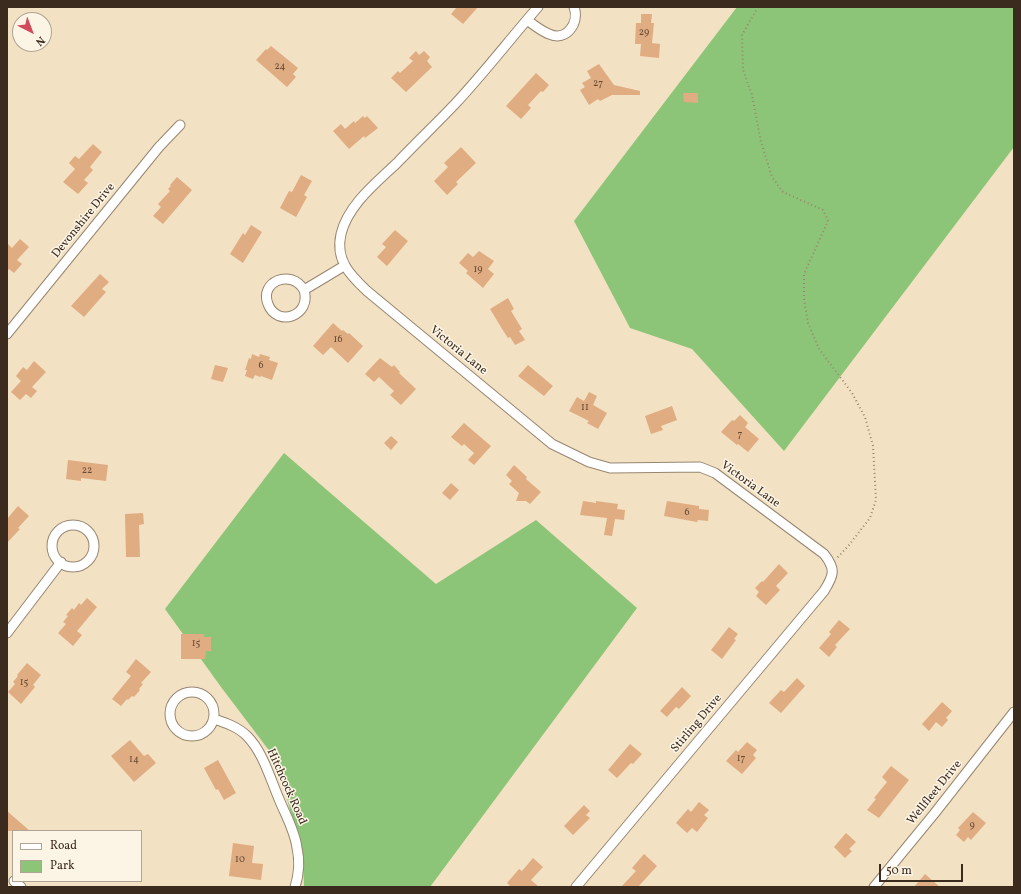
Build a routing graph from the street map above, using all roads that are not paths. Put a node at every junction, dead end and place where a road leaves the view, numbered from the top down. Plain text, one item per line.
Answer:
1 (538, 7) edge
2 (574, 7) edge
3 (527, 20) junction
4 (180, 125) dead end
5 (344, 266) junction
6 (304, 290) junction
7 (7, 334) edge
8 (61, 562) junction
9 (833, 574) joint
10 (7, 633) edge
11 (1014, 712) edge
12 (214, 719) junction
13 (295, 887) edge
14 (576, 887) edge
15 (874, 887) edge

1 - 3 street
2 - 3 street
3 - 5 street
4 - 7 street, Devonshire Drive
5 - 6 street
5 - 9 street, Victoria Lane
6 - 6 street
8 - 8 street
8 - 10 street
9 - 14 street, Stirling Drive
11 - 15 street, Wellfleet Drive
12 - 12 street
12 - 13 street, Hitchcock Road

